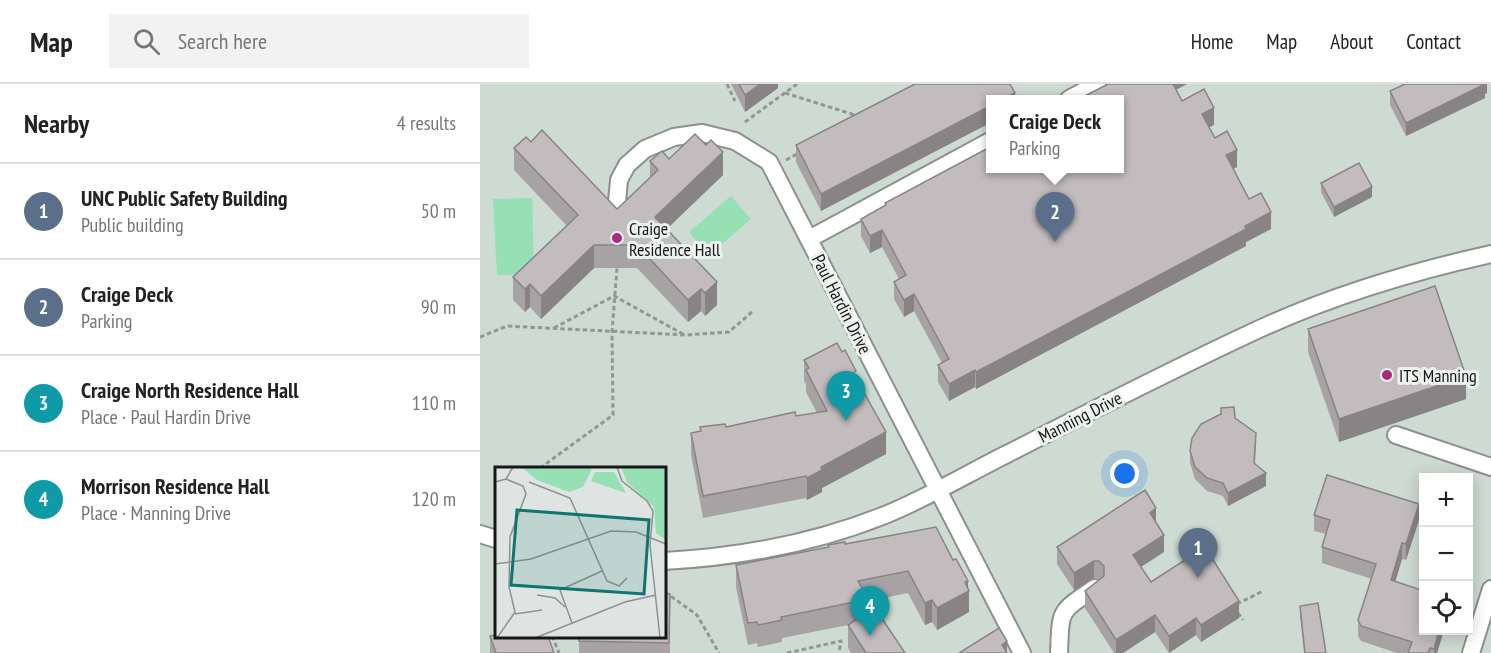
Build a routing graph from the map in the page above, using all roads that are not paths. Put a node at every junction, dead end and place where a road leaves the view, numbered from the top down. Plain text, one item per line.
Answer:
1 (1097, 84) edge
2 (1076, 95) edge
3 (986, 143) edge
4 (617, 202) dead end
5 (809, 240) junction
6 (1491, 254) edge
7 (1396, 435) dead end
8 (1491, 467) edge
9 (938, 490) junction
10 (480, 534) edge
11 (495, 539) edge
12 (666, 561) edge
13 (1095, 588) edge
14 (1491, 589) edge
15 (1022, 653) edge
16 (1059, 653) edge
17 (1471, 653) edge

1 - 2 street
3 - 5 street
4 - 5 street, Paul Hardin Drive
5 - 9 street, Paul Hardin Drive
6 - 9 street, Manning Drive
7 - 8 street
9 - 12 street, Manning Drive
9 - 15 street, Paul Hardin Drive
10 - 11 street
13 - 16 street
14 - 17 street

